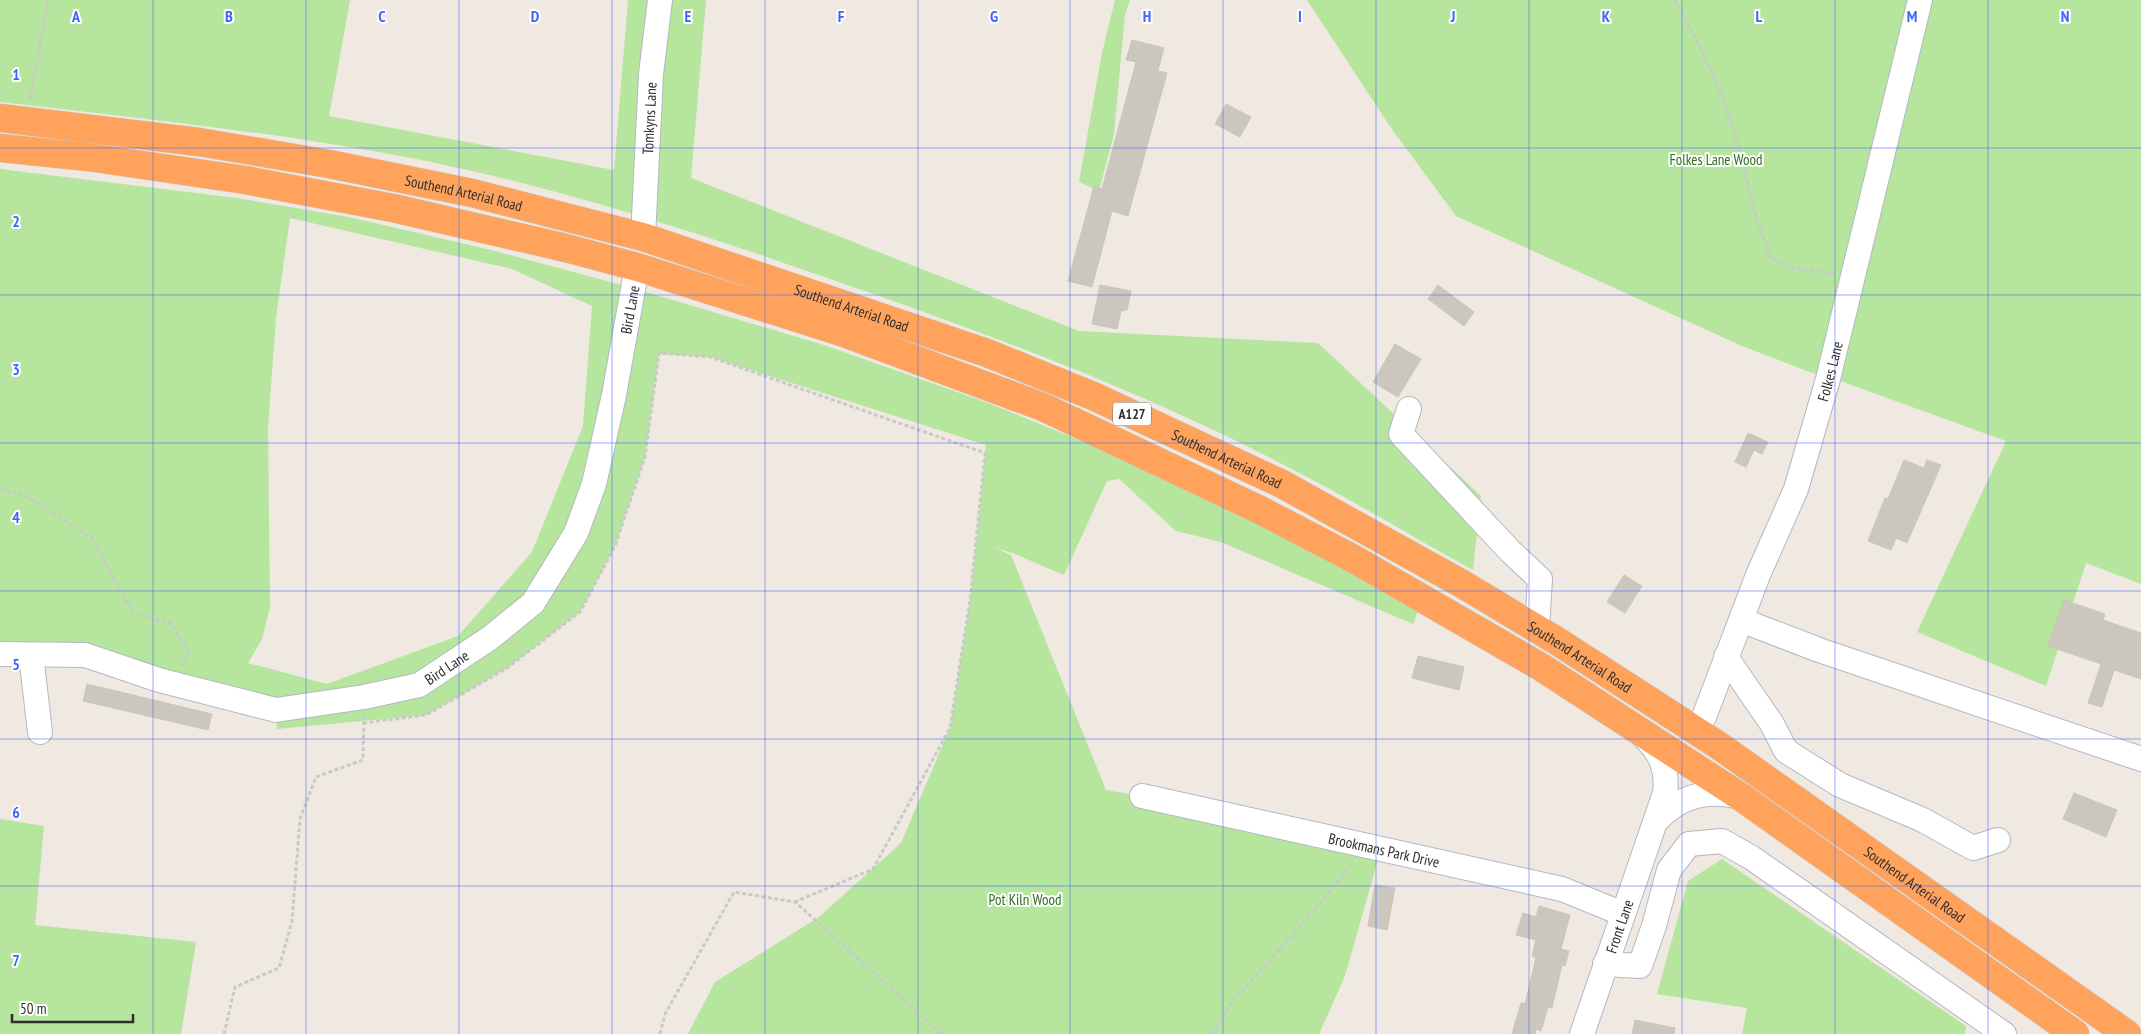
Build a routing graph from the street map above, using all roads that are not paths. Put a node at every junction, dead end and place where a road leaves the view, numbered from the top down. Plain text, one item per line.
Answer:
1 (660, 0) edge
2 (1920, 0) edge
3 (0, 118) edge
4 (0, 148) edge
5 (643, 237) junction
6 (637, 267) junction
7 (1409, 409) dead end
8 (1741, 620) junction
9 (1537, 629) junction
10 (0, 654) edge
11 (31, 655) junction
12 (1726, 657) junction
13 (1630, 722) junction
14 (1694, 729) junction
15 (40, 732) dead end
16 (2141, 759) edge
17 (1142, 796) dead end
18 (1742, 798) junction
19 (1657, 820) junction
20 (1998, 840) dead end
21 (1623, 914) junction
22 (1604, 964) junction
23 (1582, 1034) edge
24 (2004, 1034) edge
25 (2075, 1034) edge
26 (2127, 1034) edge

1 - 5 street, Tomkyns Lane
2 - 8 street, Folkes Lane
3 - 5 highway, Southend Arterial Road / A127
4 - 6 highway, Southend Arterial Road / A127
5 - 9 highway, Southend Arterial Road / A127
6 - 11 street, Bird Lane
6 - 13 highway, Southend Arterial Road / A127
7 - 9 street
8 - 12 street, Folkes Lane
8 - 16 street
9 - 14 highway, Southend Arterial Road / A127
10 - 11 street, Bird Lane
11 - 15 street
12 - 14 street, Folkes Lane
12 - 20 street
13 - 18 highway, Southend Arterial Road / A127
13 - 19 street, Front Lane
14 - 26 highway, Southend Arterial Road / A127
17 - 21 street, Brookmans Park Drive
18 - 19 street
18 - 25 highway, Southend Arterial Road / A127
19 - 21 street, Front Lane
21 - 22 street, Front Lane
22 - 23 street, Front Lane
22 - 24 street

